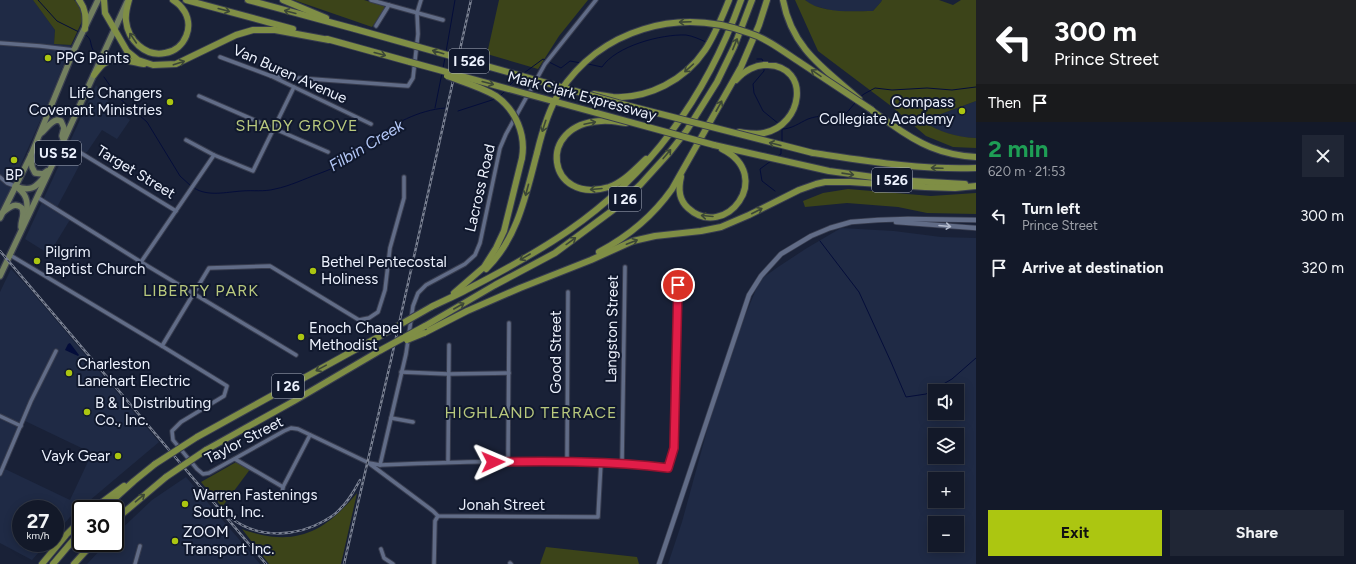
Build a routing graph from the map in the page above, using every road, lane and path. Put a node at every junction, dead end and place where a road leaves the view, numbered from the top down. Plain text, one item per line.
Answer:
1 (79, 0) edge
2 (98, 0) edge
3 (104, 0) edge
4 (128, 0) edge
5 (173, 0) edge
6 (186, 0) edge
7 (248, 0) edge
8 (283, 0) edge
9 (371, 0) edge
10 (421, 0) edge
11 (596, 0) edge
12 (729, 0) edge
13 (741, 0) edge
14 (752, 0) edge
15 (767, 0) edge
16 (783, 0) edge
17 (390, 5) junction
18 (417, 13) junction
19 (443, 20) dead end
20 (376, 26) dead end
21 (85, 29) junction
22 (355, 29) junction
23 (114, 30) junction
24 (329, 40) junction
25 (0, 43) edge
26 (74, 50) junction
27 (220, 57) dead end
28 (410, 62) junction
29 (153, 65) junction
30 (94, 74) junction
31 (271, 76) junction
32 (294, 87) junction
33 (728, 89) junction
34 (584, 92) junction
35 (199, 96) dead end
36 (872, 110) junction
37 (371, 124) dead end
38 (635, 124) junction
39 (274, 128) junction
40 (717, 129) junction
41 (39, 135) junction
42 (186, 140) dead end
43 (63, 142) junction
44 (662, 145) junction
45 (714, 145) junction
46 (328, 152) dead end
47 (31, 155) junction
48 (214, 155) junction
49 (976, 157) edge
50 (686, 165) junction
51 (976, 168) edge
52 (50, 169) junction
53 (0, 177) edge
54 (404, 177) dead end
55 (976, 185) edge
56 (15, 186) junction
57 (37, 197) junction
58 (176, 211) junction
59 (1, 215) edge
60 (878, 220) junction
61 (976, 220) edge
62 (26, 221) junction
63 (976, 228) edge
64 (22, 231) junction
65 (10, 255) junction
66 (142, 262) junction
67 (625, 267) dead end
68 (570, 268) junction
69 (679, 271) dead end
70 (0, 276) edge
71 (459, 289) junction
72 (568, 292) dead end
73 (194, 294) junction
74 (446, 299) junction
75 (509, 323) dead end
76 (425, 329) junction
77 (449, 345) dead end
78 (162, 346) junction
79 (56, 351) dead end
80 (296, 355) dead end
81 (402, 372) junction
82 (509, 373) junction
83 (448, 374) junction
84 (0, 416) edge
85 (391, 418) junction
86 (413, 422) dead end
87 (21, 426) junction
88 (310, 435) junction
89 (235, 459) junction
90 (508, 461) junction
91 (567, 461) junction
92 (448, 462) junction
93 (601, 462) junction
94 (369, 463) junction
95 (622, 463) junction
96 (380, 465) junction
97 (0, 474) edge
98 (134, 481) junction
99 (283, 488) junction
100 (282, 495) dead end
101 (104, 500) edge
102 (113, 500) edge
103 (124, 512) edge
104 (438, 516) junction
105 (72, 529) edge
106 (72, 542) edge
107 (140, 546) dead end
108 (381, 549) dead end
109 (85, 552) edge
110 (88, 552) edge
111 (42, 564) edge
112 (53, 564) edge
113 (74, 564) edge
114 (79, 564) edge
115 (135, 564) edge
116 (393, 564) edge
117 (434, 564) edge
118 (659, 564) edge

1 - 21 highway
2 - 21 main road, US 52
3 - 23 highway
5 -> 4 highway
4 - 23 main road, US 52
6 -> 24 highway, Mark Clark Expressway / I 526
22 -> 7 highway, Mark Clark Expressway / I 526
8 - 22 highway
9 - 17 street
10 - 18 street
11 - 81 street, Lacross Road
12 -> 34 highway, bridge
13 - 44 highway, I 26
76 -> 14 highway, I 26
15 - 33 highway
16 - 36 highway, bridge
17 - 18 street
17 - 20 street
18 - 19 street
18 - 31 street
21 - 26 main road, US 52
34 -> 22 highway, Mark Clark Expressway / I 526, bridge
23 - 29 highway
23 - 30 main road, US 52
24 -> 28 highway, Mark Clark Expressway / I 526
29 -> 24 highway
25 - 26 street
26 - 41 main road, US 52
27 - 31 street, Van Buren Avenue
28 -> 38 highway, Mark Clark Expressway / I 526, bridge
28 - 71 highway, bridge
29 - 30 highway
30 - 43 main road, US 52
31 - 32 street, Van Buren Avenue
32 - 37 street, Van Buren Avenue
32 - 39 street
33 - 40 highway, bridge
50 -> 33 highway
34 - 40 highway, Mark Clark Expressway / I 526, bridge
35 - 39 street
36 - 49 highway
36 -> 71 highway, bridge
44 -> 38 highway, bridge
38 - 45 highway, Mark Clark Expressway / I 526, bridge
39 - 46 street
39 - 48 street
51 -> 40 highway, Mark Clark Expressway / I 526, bridge
41 - 43 main road
41 - 47 main road, US 52
42 - 48 street
43 - 52 main road, US 52
43 - 58 street, Target Street
44 -> 74 highway, I 26
45 -> 50 highway
45 -> 55 highway, Mark Clark Expressway / I 526
47 - 52 main road
47 - 56 main road, US 52
48 - 58 street
50 - 68 highway
52 - 56 main road
52 - 57 main road, US 52
53 - 56 street
54 - 73 street
68 -> 55 highway
56 - 59 main road, US 52
56 - 62 main road
57 - 62 main road, US 52
57 - 66 street
58 - 66 street
59 - 64 main road
60 - 61 street
60 -> 63 street
60 - 118 street
62 - 64 main road, US 52
64 - 65 main road, US 52
65 - 70 main road, US 52
65 - 78 street, Taylor Street
66 - 73 street
67 - 95 street, Langston Street
68 - 76 highway
69 - 95 street, Taylor Street
71 - 74 highway
72 - 91 street, Good Street
73 - 78 street
73 - 80 street
74 -> 98 highway, I 26, bridge
75 - 82 street
103 -> 76 highway, I 26, bridge
77 - 83 street
78 - 89 street, Taylor Street
79 - 87 street
81 - 83 street
81 - 85 street, Lacross Road
82 - 83 street
82 - 90 street
83 - 92 street
84 - 87 street
85 - 86 street
85 - 96 street, Lacross Road
87 - 97 street
88 - 89 street, Taylor Street
88 - 94 street, Taylor Street
88 - 99 street
89 - 99 street
90 - 91 street, Taylor Street
90 - 92 street, Taylor Street
91 - 93 street, Taylor Street
92 - 96 street, Taylor Street
93 - 95 street, Taylor Street
93 - 104 street, Jonah Street
94 - 96 street, Taylor Street
94 - 104 street, Jonah Street
98 - 101 highway
98 - 102 highway, I 26
99 - 100 street
104 - 117 street
105 - 111 highway
106 - 112 highway
107 - 115 street
108 - 116 street
109 - 113 highway
110 - 114 highway

